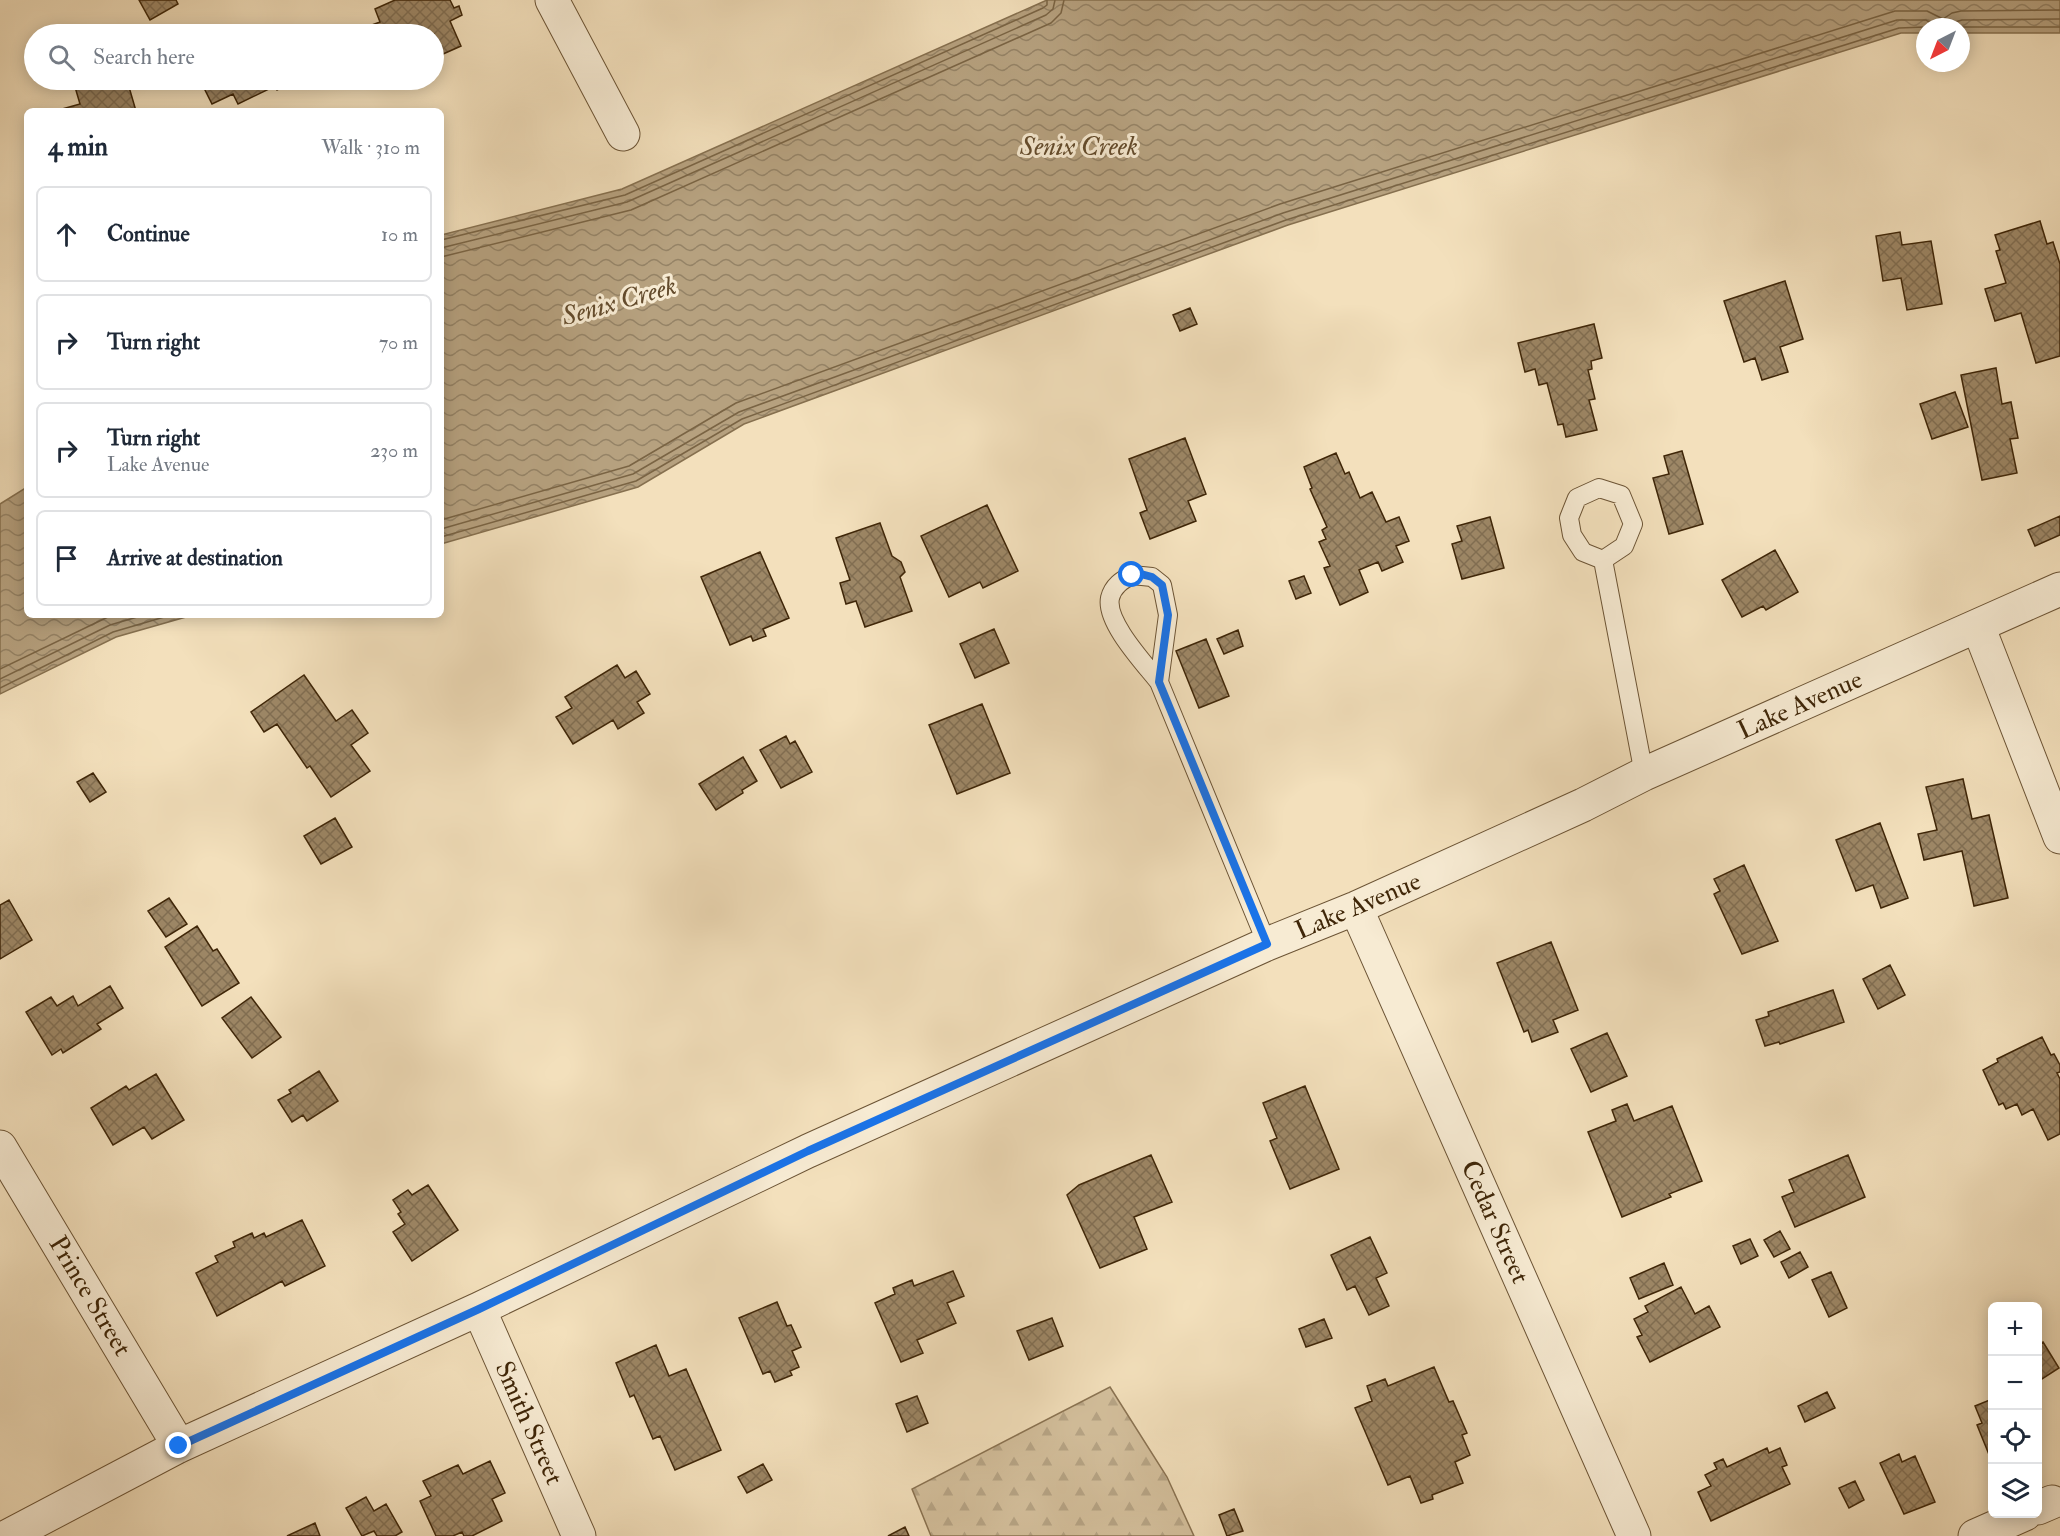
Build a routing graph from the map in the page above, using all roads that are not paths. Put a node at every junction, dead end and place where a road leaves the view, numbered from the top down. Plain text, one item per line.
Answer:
1 (552, 0) edge
2 (623, 134) dead end
3 (1603, 560) dead end
4 (2060, 590) edge
5 (1978, 626) junction
6 (1159, 682) junction
7 (1644, 774) junction
8 (2060, 837) edge
9 (1356, 908) junction
10 (1267, 944) junction
11 (0, 1147) edge
12 (479, 1309) junction
13 (179, 1446) junction
14 (2016, 1518) edge
15 (8, 1536) edge
16 (579, 1536) edge
17 (1634, 1536) edge
18 (1975, 1536) edge

1 - 2 street
3 - 7 lane
4 - 5 street, Lake Avenue
5 - 7 street, Lake Avenue
5 - 8 street
6 - 6 lane
6 - 10 lane
7 - 9 street, Lake Avenue
9 - 10 street, Lake Avenue
9 - 17 street, Cedar Street
10 - 12 street, Lake Avenue
11 - 13 street, Prince Street
12 - 13 street, Lake Avenue
12 - 16 street, Smith Street
13 - 15 street, Lake Avenue
14 - 18 street

